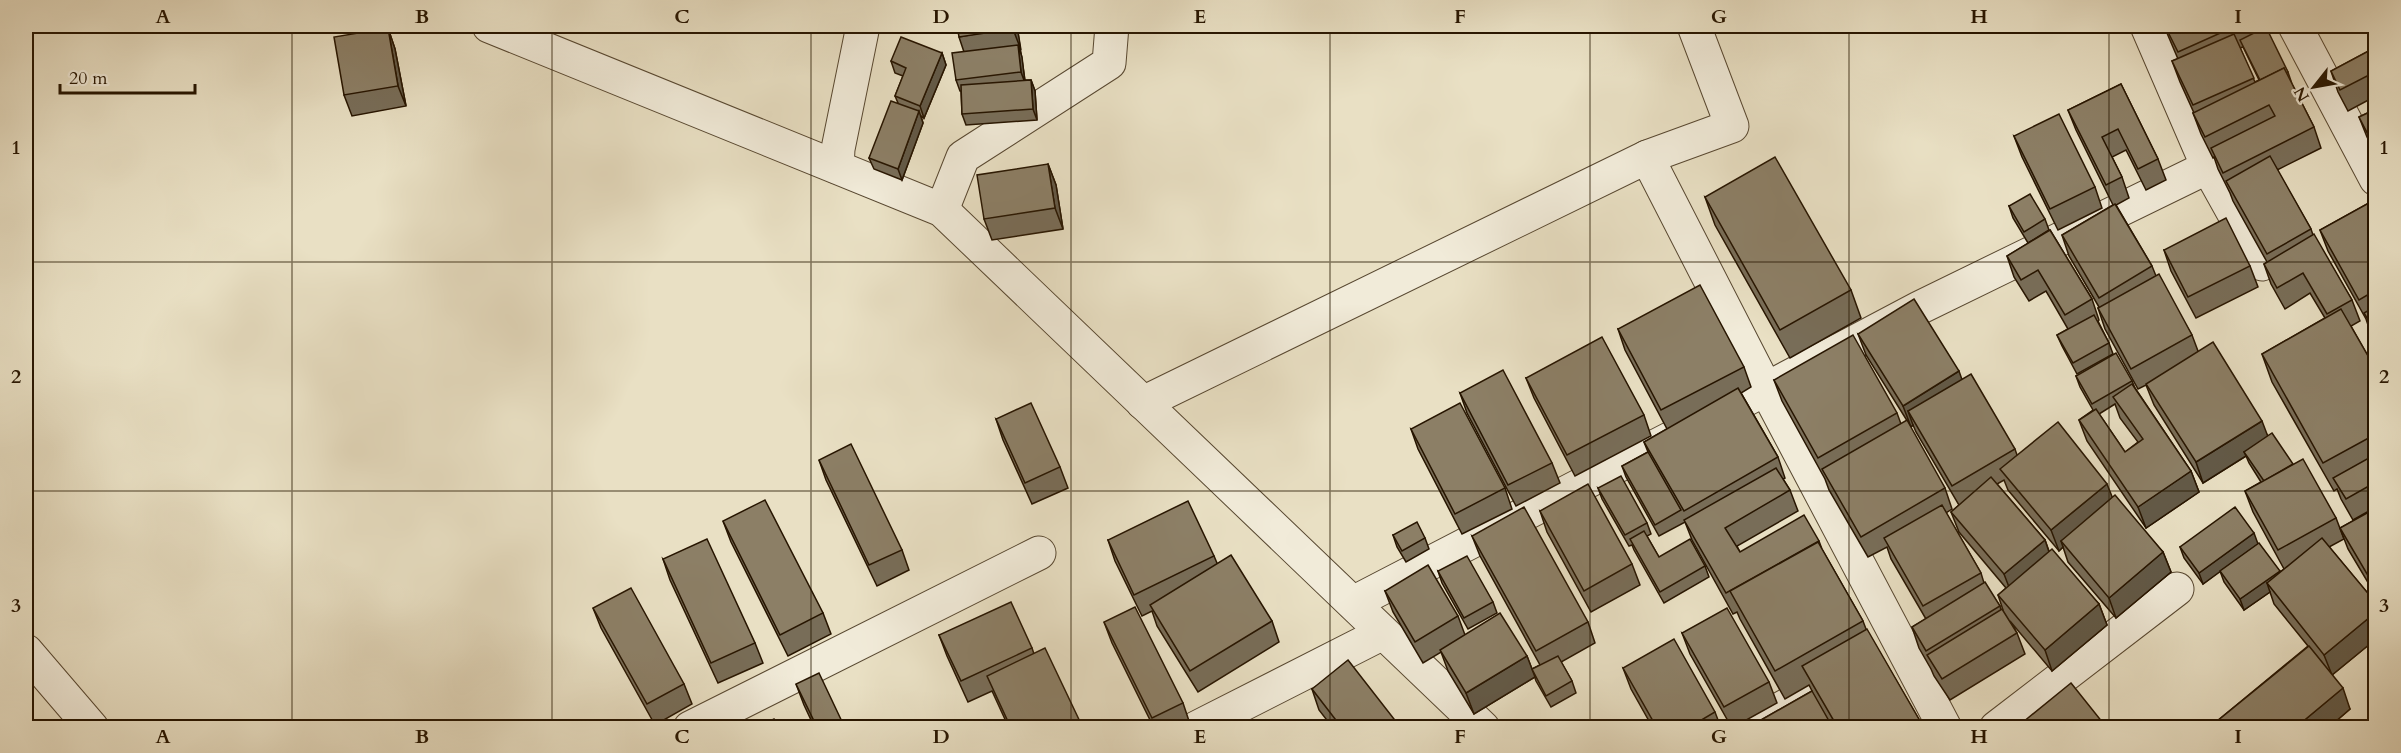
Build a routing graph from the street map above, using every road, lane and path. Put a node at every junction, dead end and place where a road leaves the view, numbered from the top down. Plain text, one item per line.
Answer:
1 (489, 26) edge
2 (863, 26) edge
3 (1112, 26) edge
4 (1694, 26) edge
5 (2146, 26) edge
6 (2295, 26) edge
7 (1647, 157) junction
8 (837, 167) junction
9 (2208, 167) junction
10 (2376, 179) edge
11 (942, 210) junction
12 (2262, 264) edge
13 (1766, 389) junction
14 (1143, 403) junction
15 (1039, 553) dead end
16 (2177, 589) dead end
17 (1353, 603) junction
18 (1383, 633) junction
19 (1900, 642) junction
20 (26, 651) edge
21 (92, 728) edge
22 (690, 728) edge
23 (1196, 728) edge
24 (1483, 728) edge
25 (1746, 728) edge
26 (1946, 728) edge
27 (1996, 728) edge

1 - 8 street
2 - 8 street
3 - 11 street
4 - 7 street
5 - 9 street
6 - 10 street
7 - 13 street
7 - 14 street
8 - 11 street
9 - 12 street
9 - 13 street
11 - 14 street
13 - 17 street
13 - 19 street
14 - 17 street
15 - 22 street
16 - 27 street
17 - 18 street
18 - 23 street
18 - 24 street
19 - 25 street
19 - 26 street
20 - 21 street

